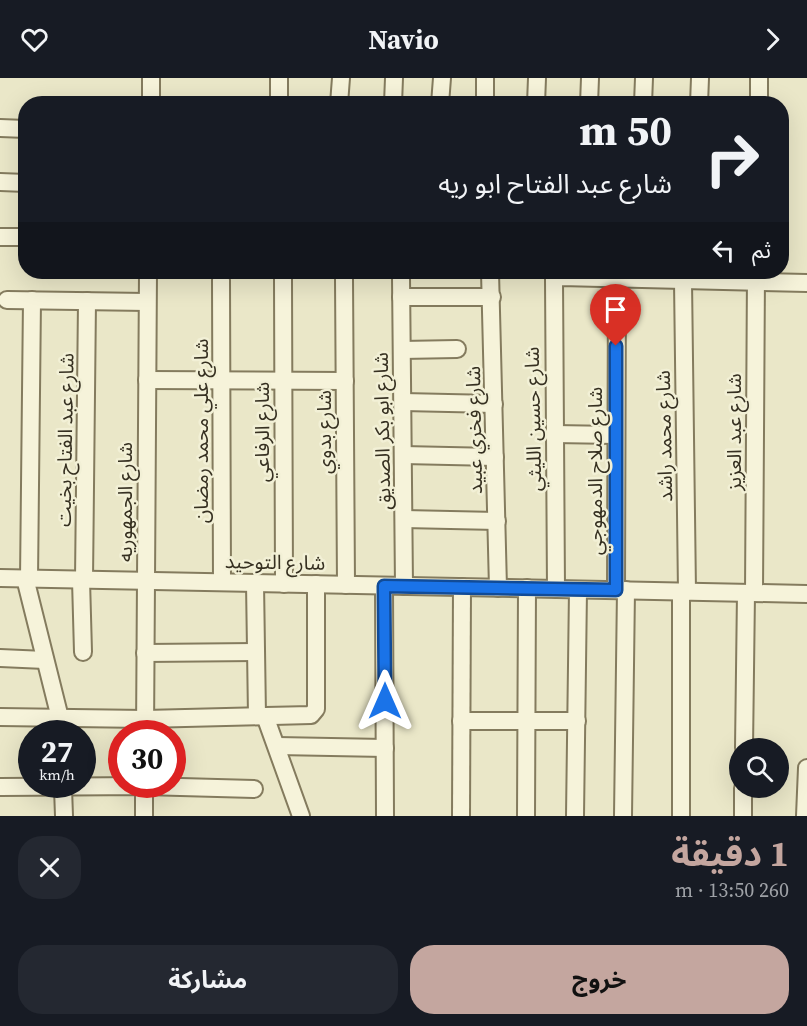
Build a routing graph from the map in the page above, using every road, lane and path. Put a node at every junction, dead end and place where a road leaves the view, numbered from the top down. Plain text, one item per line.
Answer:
1 (151, 78) edge
2 (279, 78) edge
3 (341, 78) edge
4 (394, 78) edge
5 (442, 78) edge
6 (485, 78) edge
7 (537, 78) edge
8 (590, 78) edge
9 (644, 78) edge
10 (700, 78) edge
11 (759, 78) edge
12 (151, 96) edge
13 (279, 96) edge
14 (340, 96) edge
15 (393, 96) edge
16 (441, 96) edge
17 (485, 96) edge
18 (537, 96) edge
19 (589, 96) edge
20 (643, 96) edge
21 (699, 96) edge
22 (759, 96) edge
23 (0, 128) edge
24 (18, 129) edge
25 (0, 182) edge
26 (18, 183) edge
27 (0, 237) edge
28 (18, 237) edge
29 (148, 279) edge
30 (283, 279) dead end
31 (344, 279) edge
32 (401, 279) edge
33 (491, 279) edge
34 (556, 279) edge
35 (617, 279) edge
36 (692, 279) edge
37 (755, 279) edge
38 (772, 279) edge
39 (221, 280) dead end
40 (807, 283) edge
41 (401, 297) junction
42 (492, 297) junction
43 (7, 300) dead end
44 (32, 300) junction
45 (87, 301) junction
46 (147, 302) junction
47 (457, 349) dead end
48 (402, 350) junction
49 (147, 380) junction
50 (221, 380) junction
51 (283, 381) junction
52 (345, 381) junction
53 (403, 402) junction
54 (494, 404) junction
55 (555, 434) junction
56 (616, 435) junction
57 (403, 455) junction
58 (495, 457) junction
59 (404, 519) junction
60 (496, 521) junction
61 (0, 578) edge
62 (27, 578) junction
63 (82, 580) junction
64 (146, 581) junction
65 (222, 582) junction
66 (255, 583) junction
67 (284, 584) junction
68 (316, 584) junction
69 (346, 585) junction
70 (384, 586) junction
71 (404, 586) junction
72 (462, 587) junction
73 (498, 588) junction
74 (527, 588) junction
75 (556, 589) junction
76 (578, 590) junction
77 (621, 590) junction
78 (684, 592) junction
79 (750, 593) junction
80 (807, 594) edge
81 (83, 652) dead end
82 (256, 652) junction
83 (145, 653) junction
84 (0, 658) edge
85 (45, 660) junction
86 (261, 716) junction
87 (0, 717) edge
88 (60, 718) junction
89 (145, 720) edge
90 (461, 721) junction
91 (526, 721) junction
92 (577, 721) junction
93 (186, 722) edge
94 (108, 723) edge
95 (744, 738) edge
96 (277, 746) junction
97 (385, 747) junction
98 (807, 768) edge
99 (0, 787) edge
100 (18, 787) edge
101 (186, 787) edge
102 (254, 789) dead end
103 (63, 798) edge
104 (144, 798) edge
105 (743, 798) edge
106 (64, 816) edge
107 (144, 816) edge
108 (301, 816) edge
109 (385, 816) edge
110 (461, 816) edge
111 (526, 816) edge
112 (575, 816) edge
113 (622, 816) edge
114 (681, 816) edge
115 (743, 816) edge
116 (805, 816) edge

1 - 12 street
2 - 13 street
3 - 14 street
4 - 15 street
5 - 16 street
6 - 17 street
7 - 18 street
8 - 19 street
9 - 20 street
10 - 21 street
11 - 22 street
23 - 24 street
25 - 26 street
27 - 28 street
29 - 46 street, شارع الجمهوريه
30 - 51 street, شارع الرفاعي
31 - 52 street, شارع بدوي
32 - 41 street, شارع ابو بكر الصديق
33 - 42 street, شارع فخري عبيد
34 - 55 street, شارع حسين الليثي
35 - 56 street, شارع صلاح الدمهوجي
36 - 78 street, شارع محمد راشد
37 - 79 street, شارع عبد العزيز
38 - 40 street
39 - 50 street, شارع علي محمد رمضان
41 - 42 street
41 - 48 street, شارع ابو بكر الصديق
42 - 54 street, شارع فخري عبيد
43 - 44 street
44 - 45 street
44 - 62 street
45 - 46 street
45 - 63 street, شارع عبد الفتاح بخيت
46 - 49 street, شارع الجمهوريه
47 - 48 street
48 - 53 street, شارع ابو بكر الصديق
49 - 50 street
49 - 64 street, شارع الجمهوريه
50 - 51 street
50 - 65 street, شارع علي محمد رمضان
51 - 52 street
51 - 67 street, شارع الرفاعي
52 - 69 street, شارع بدوي
53 - 54 street
53 - 57 street, شارع ابو بكر الصديق
54 - 58 street, شارع فخري عبيد
55 - 56 street
55 - 75 street, شارع حسين الليثي
56 - 77 street, شارع صلاح الدمهوجي
57 - 58 street
57 - 59 street, شارع ابو بكر الصديق
58 - 60 street, شارع فخري عبيد
59 - 60 street
59 - 71 street, شارع ابو بكر الصديق
60 - 73 street, شارع فخري عبيد
61 - 62 street, شارع التوحيد
62 - 63 street, شارع التوحيد
62 - 85 street
63 - 64 street, شارع التوحيد
63 - 81 street, شارع عبد الفتاح بخيت
64 - 65 street, شارع التوحيد
64 - 83 street, شارع الجمهوريه
65 - 66 street, شارع التوحيد
66 - 67 street, شارع التوحيد
66 - 82 street
67 - 68 street, شارع التوحيد
68 - 69 street, شارع التوحيد
68 - 86 street
69 - 70 street, شارع التوحيد
70 - 71 street, شارع التوحيد
70 - 97 street
71 - 72 street, شارع التوحيد
72 - 73 street, شارع التوحيد
72 - 90 street
73 - 74 street, شارع التوحيد
74 - 75 street, شارع التوحيد
74 - 91 street
75 - 76 street, شارع التوحيد
76 - 77 street, شارع التوحيد
76 - 92 street
77 - 78 street, شارع التوحيد
77 - 113 street, شارع صلاح الدمهوجي
78 - 79 street, شارع التوحيد
78 - 114 street, شارع محمد راشد
79 - 80 street, شارع التوحيد
79 - 95 street, شارع عبد العزيز
82 - 83 street
82 - 86 street
83 - 89 street, شارع الجمهوريه
84 - 85 street
85 - 88 street
86 - 93 street
86 - 96 street
87 - 88 street
88 - 94 street
90 - 91 street
90 - 110 street
91 - 92 street
91 - 111 street
92 - 112 street
96 - 97 street
96 - 108 street
97 - 109 street
98 - 116 street
99 - 100 street
101 - 102 street
103 - 106 street
104 - 107 street
105 - 115 street

